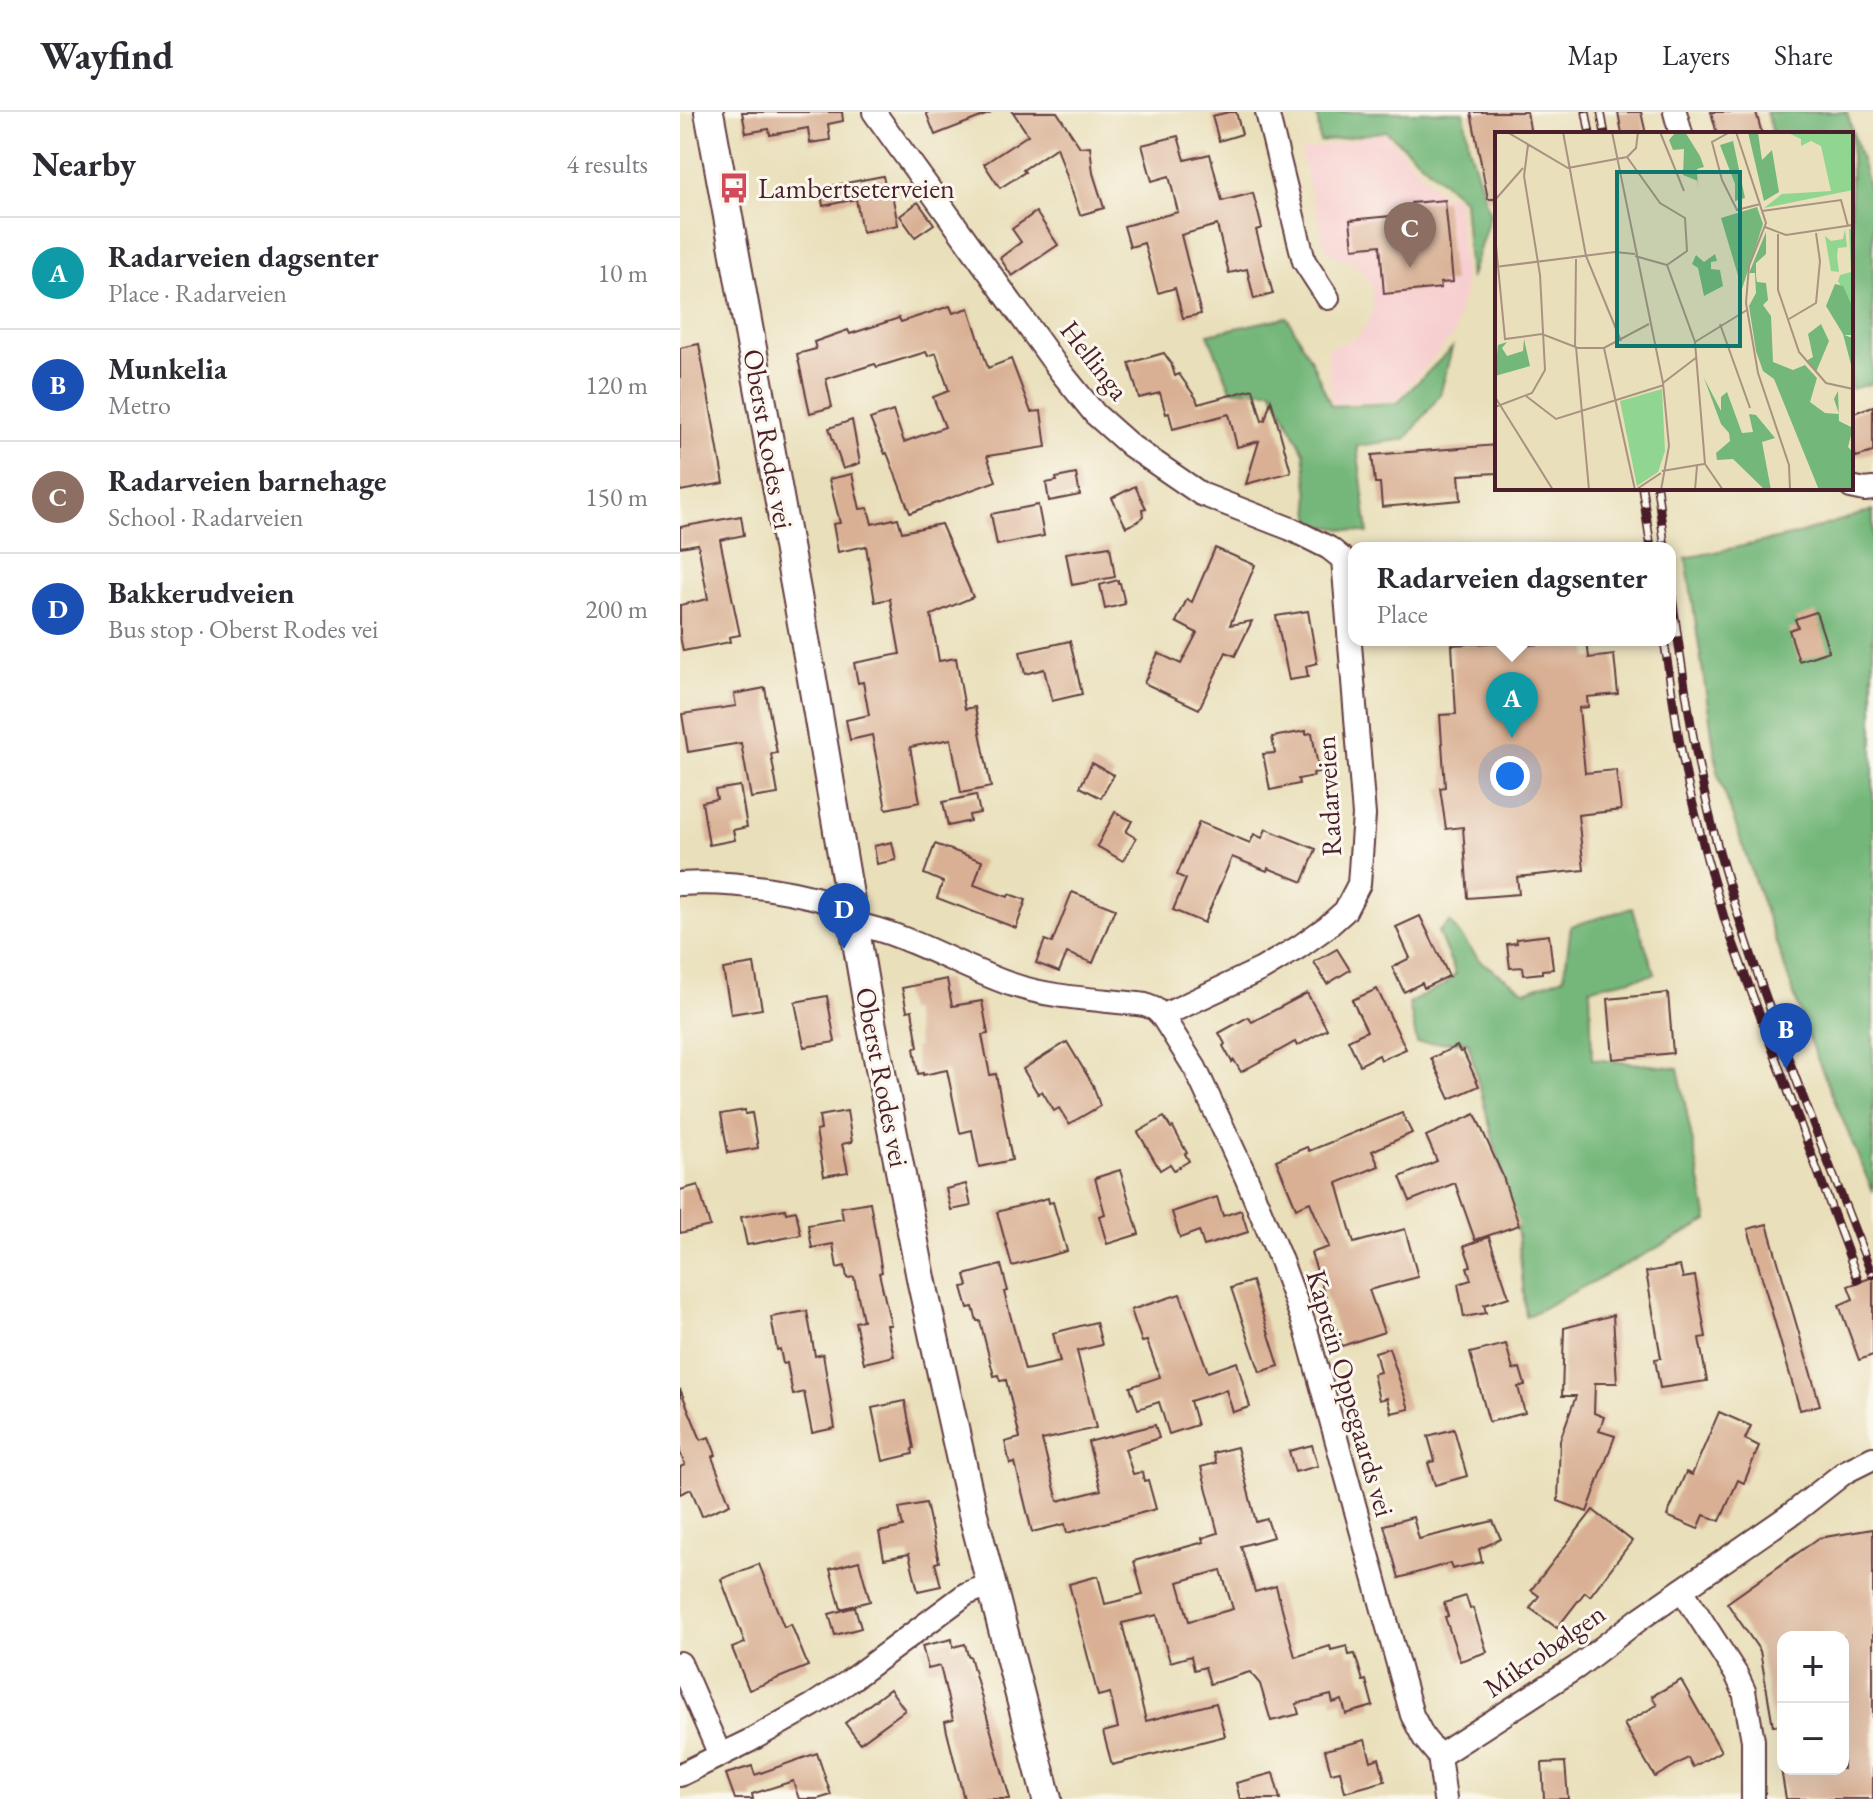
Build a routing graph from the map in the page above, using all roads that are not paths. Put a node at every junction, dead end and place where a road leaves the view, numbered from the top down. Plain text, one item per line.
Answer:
1 (709, 112) edge
2 (874, 112) edge
3 (1267, 112) edge
4 (1675, 112) edge
5 (1680, 132) edge
6 (1328, 298) dead end
7 (1343, 559) joint
8 (1348, 620) edge
9 (1350, 646) edge
10 (680, 884) edge
11 (854, 917) junction
12 (1162, 1016) junction
13 (1873, 1458) edge
14 (992, 1584) junction
15 (1682, 1590) junction
16 (680, 1663) edge
17 (720, 1755) junction
18 (1439, 1756) junction
19 (680, 1775) edge
20 (1047, 1799) edge
21 (1445, 1799) edge
22 (1753, 1799) edge

1 - 11 street, Oberst Rodes vei
2 - 7 street, Hellinga
3 - 6 street
4 - 5 street
7 - 8 street, Radarveien
9 - 12 street, Radarveien
10 - 11 street
11 - 12 street
11 - 14 street, Oberst Rodes vei
12 - 18 street, Kaptein Oppegaards vei
13 - 15 street, Mikrobølgen
14 - 17 street
14 - 20 street, Oberst Rodes vei
15 - 18 street, Mikrobølgen
15 - 22 street
16 - 17 street
17 - 19 street
18 - 21 street, Kaptein Oppegaards vei

